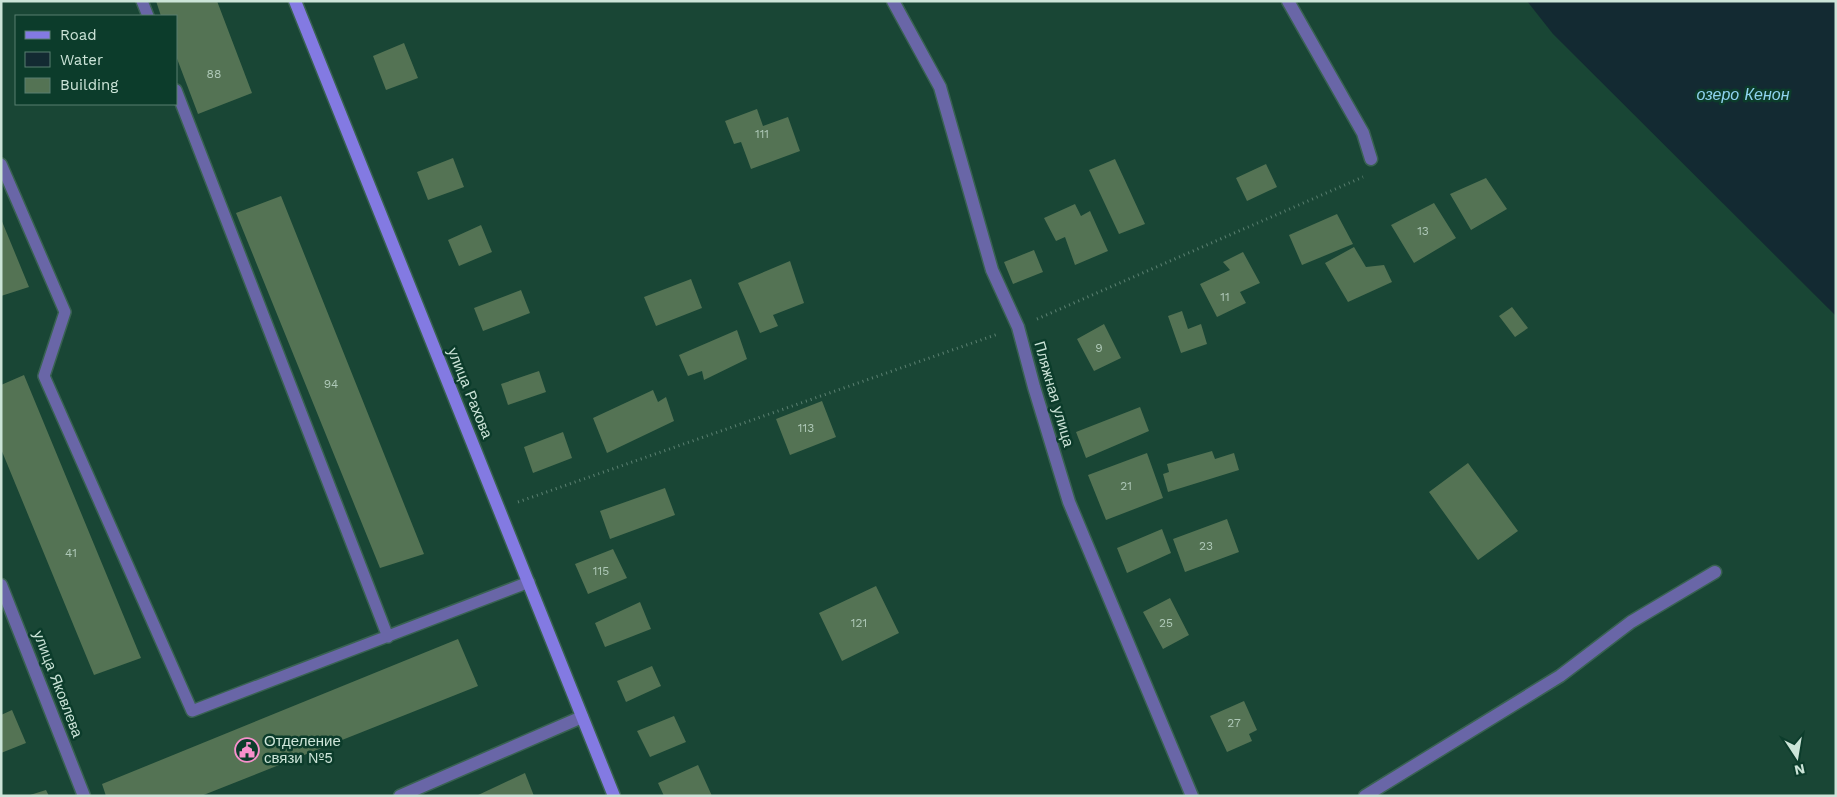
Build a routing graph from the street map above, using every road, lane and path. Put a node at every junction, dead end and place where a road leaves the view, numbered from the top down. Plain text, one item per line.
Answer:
1 (142, 1) edge
2 (295, 1) edge
3 (893, 1) edge
4 (1288, 1) edge
5 (148, 15) edge
6 (178, 95) edge
7 (1371, 159) joint
8 (1, 164) edge
9 (1018, 327) junction
10 (499, 509) junction
11 (1715, 572) dead end
12 (530, 582) junction
13 (1, 585) edge
14 (388, 637) junction
15 (582, 717) junction
16 (84, 796) edge
17 (400, 796) edge
18 (614, 796) edge
19 (1192, 796) edge
20 (1365, 796) edge

1 - 5 lane
2 - 10 main road, улица Рахова
3 - 9 street, Пляжная улица
4 - 7 street
6 - 14 lane
7 - 9 path
8 - 14 lane
9 - 10 path
9 - 19 street, Пляжная улица
10 - 12 main road, улица Рахова
11 - 20 street
12 - 14 lane
12 - 15 main road, улица Рахова
13 - 16 street, улица Яковлева
15 - 17 street
15 - 18 main road, улица Рахова

